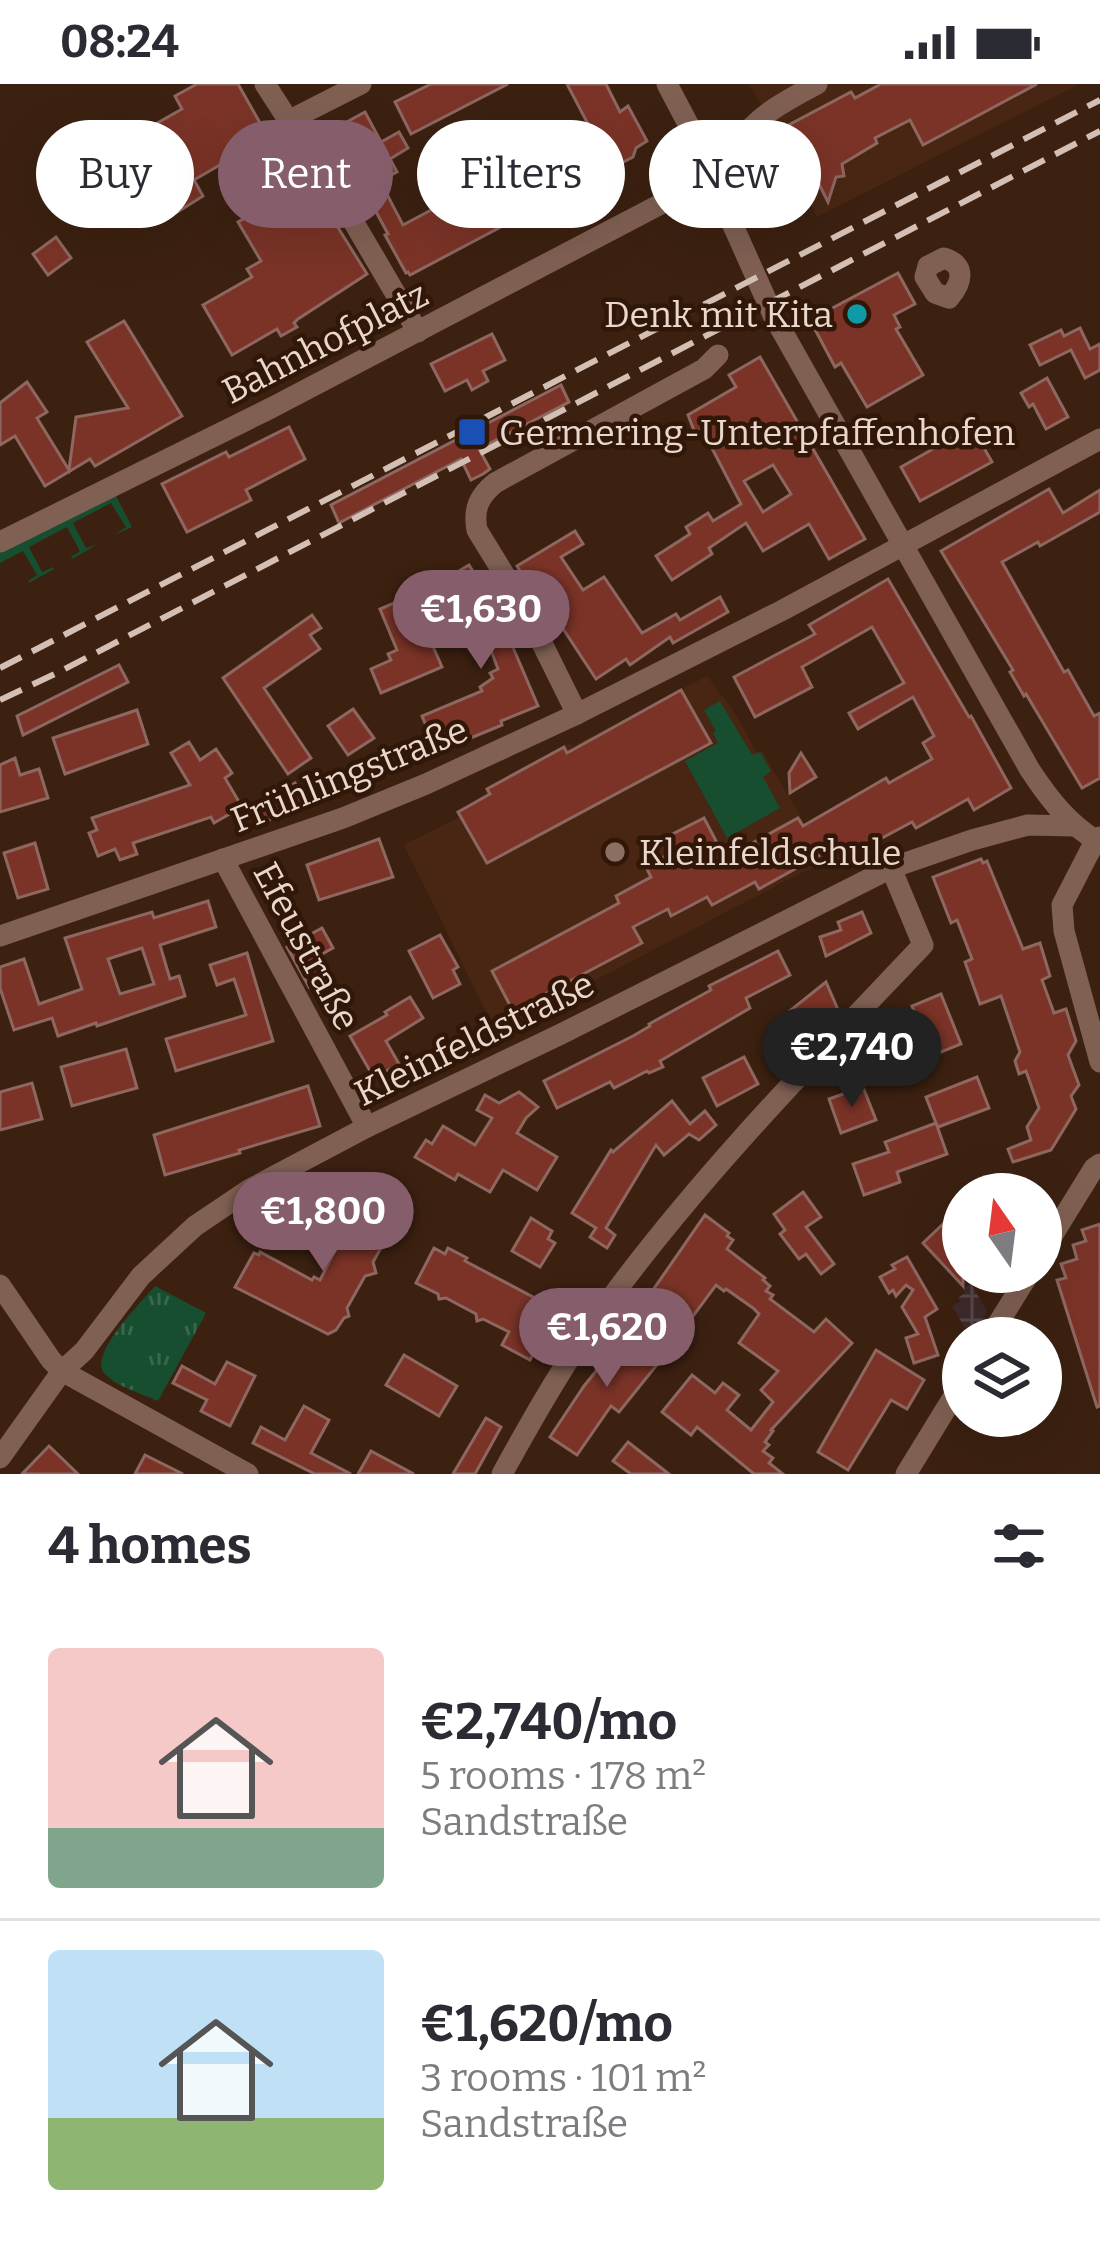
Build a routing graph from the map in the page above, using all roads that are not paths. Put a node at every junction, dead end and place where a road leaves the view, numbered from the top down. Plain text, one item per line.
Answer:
1 (266, 84) edge
2 (361, 84) edge
3 (667, 84) edge
4 (817, 84) edge
5 (287, 120) edge
6 (290, 120) edge
7 (686, 120) edge
8 (757, 120) edge
9 (649, 210) edge
10 (357, 228) edge
11 (734, 228) edge
12 (418, 332) junction
13 (718, 355) dead end
14 (649, 399) junction
15 (672, 411) dead end
16 (1100, 439) edge
17 (0, 542) edge
18 (903, 546) junction
19 (578, 714) junction
20 (1073, 826) junction
21 (1098, 840) edge
22 (224, 860) junction
23 (891, 868) junction
24 (0, 936) edge
25 (1100, 1062) edge
26 (368, 1127) junction
27 (1100, 1164) edge
28 (1062, 1221) edge
29 (3, 1297) edge
30 (62, 1371) junction
31 (942, 1415) edge
32 (0, 1458) edge
33 (248, 1474) edge
34 (502, 1474) edge
35 (906, 1474) edge

1 - 5 street
2 - 6 street
3 - 7 street
4 - 8 street
9 - 12 street, Bahnhofplatz
10 - 12 street
11 - 18 street
12 - 17 street, Bahnhofplatz
13 - 14 street
14 - 15 street
14 - 19 street
16 - 18 street, Frühlingstraße
18 - 19 street, Frühlingstraße
18 - 20 street
19 - 22 street, Frühlingstraße
20 - 21 street
20 - 23 street, Kleinfeldstraße
21 - 25 street
22 - 24 street, Frühlingstraße
22 - 26 street, Efeustraße
23 - 26 street, Kleinfeldstraße
23 - 34 street
26 - 30 street, Kleinfeldstraße
27 - 28 street
29 - 30 street
30 - 32 street, Kleinfeldstraße
30 - 33 street
31 - 35 street

